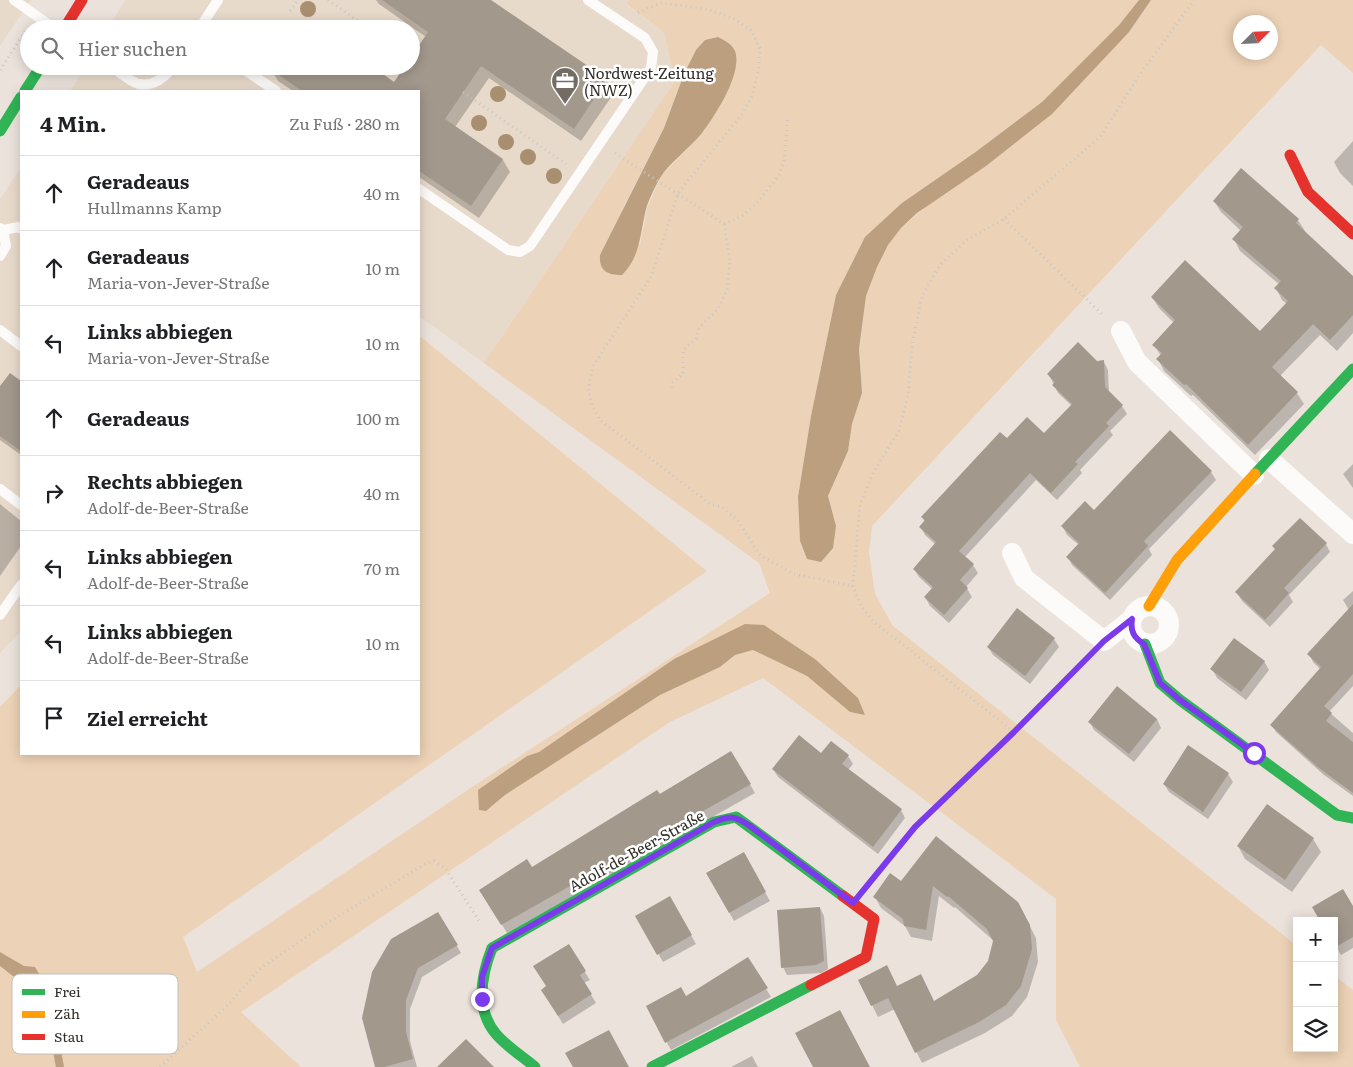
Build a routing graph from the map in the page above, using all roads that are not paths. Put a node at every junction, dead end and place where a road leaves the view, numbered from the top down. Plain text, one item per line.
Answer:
1 (14, 0) edge
2 (82, 0) edge
3 (218, 0) edge
4 (588, 0) edge
5 (42, 20) edge
6 (70, 20) edge
7 (205, 20) edge
8 (35, 75) edge
9 (124, 75) edge
10 (165, 75) edge
11 (252, 75) edge
12 (26, 90) edge
13 (275, 90) edge
14 (20, 99) edge
15 (0, 131) edge
16 (1290, 155) dead end
17 (420, 190) edge
18 (2, 229) edge
19 (20, 229) edge
20 (1353, 234) edge
21 (0, 256) edge
22 (0, 330) edge
23 (1121, 332) road end
24 (20, 345) edge
25 (1353, 369) edge
26 (1269, 459) junction
27 (1254, 475) junction
28 (0, 489) edge
29 (20, 504) edge
30 (1353, 534) edge
31 (1012, 553) dead end
32 (20, 586) edge
33 (1149, 606) junction
34 (0, 614) edge
35 (1132, 619) junction
36 (1144, 644) junction
37 (1353, 818) edge
38 (535, 1067) edge
39 (652, 1067) edge

1 - 5 lane
2 - 6 street
3 - 7 lane
4 - 17 lane
8 - 12 street
9 - 10 lane
11 - 13 lane
14 - 15 street
16 - 20 street
18 - 19 lane
18 - 21 lane
22 - 24 lane
23 - 27 street
25 - 26 street
26 - 27 street
26 - 30 street
27 - 33 street
28 - 29 lane
31 - 35 street
32 - 34 lane
33 - 35 street
33 - 36 street
35 - 36 street
36 - 37 street
38 - 39 street, Adolf-de-Beer-Straße

